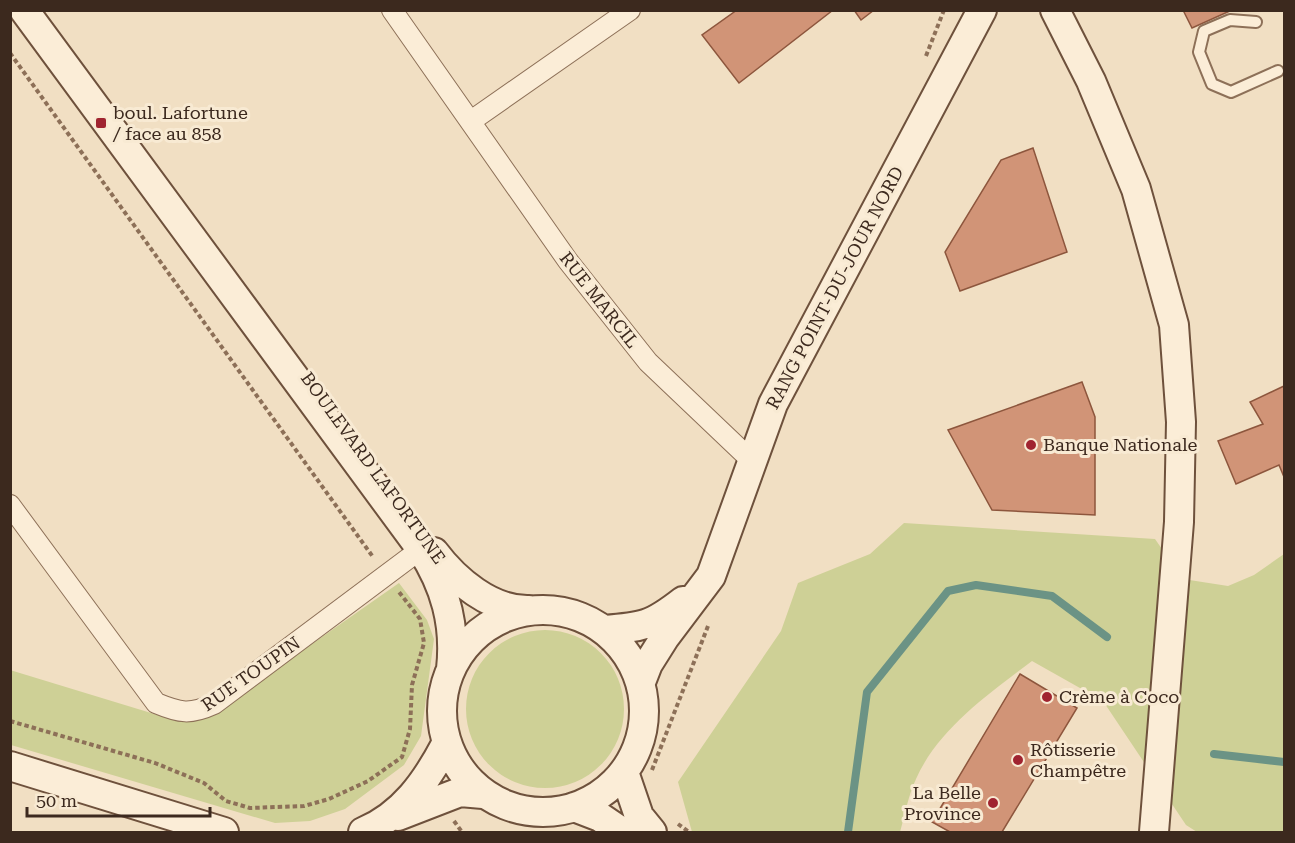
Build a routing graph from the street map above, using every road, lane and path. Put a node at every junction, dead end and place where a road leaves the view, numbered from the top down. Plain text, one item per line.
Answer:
1 (24, 10) edge
2 (392, 10) edge
3 (630, 10) edge
4 (982, 10) edge
5 (1055, 10) edge
6 (1256, 22) dead end
7 (10, 53) edge
8 (1278, 71) dead end
9 (471, 121) junction
10 (250, 318) junction
11 (751, 460) junction
12 (10, 505) edge
13 (421, 549) junction
14 (369, 551) dead end
15 (711, 576) junction
16 (402, 596) dead end
17 (542, 609) junction
18 (604, 630) junction
19 (451, 669) junction
20 (641, 682) junction
21 (10, 721) edge
22 (446, 744) junction
23 (10, 766) edge
24 (624, 772) junction
25 (483, 794) junction
26 (574, 807) junction
27 (391, 819) junction
28 (224, 832) edge
29 (363, 832) edge
30 (622, 832) edge
31 (652, 832) edge
32 (1154, 832) edge

1 - 10 street, BOULEVARD LAFORTUNE
2 - 9 street, RUE MARCIL
3 - 9 street
4 - 11 street, RANG POINT-DU-JOUR NORD
5 - 32 street
6 - 8 lane
7 - 14 path
9 - 11 street, RUE MARCIL
10 - 13 street, BOULEVARD LAFORTUNE
10 - 17 street, BOULEVARD LAFORTUNE
11 - 15 street, RANG POINT-DU-JOUR NORD
12 - 13 street, RUE TOUPIN
13 - 19 street, BOULEVARD LAFORTUNE
15 - 18 street
15 - 20 street, RANG POINT-DU-JOUR NORD
16 - 21 path
17 - 18 street
17 - 19 street
18 - 20 street
19 - 22 street
20 - 24 street
22 - 25 street
22 - 27 street
23 - 28 street
24 - 26 street
24 - 31 street
25 - 26 street
25 - 27 street
26 - 30 street
27 - 29 street

